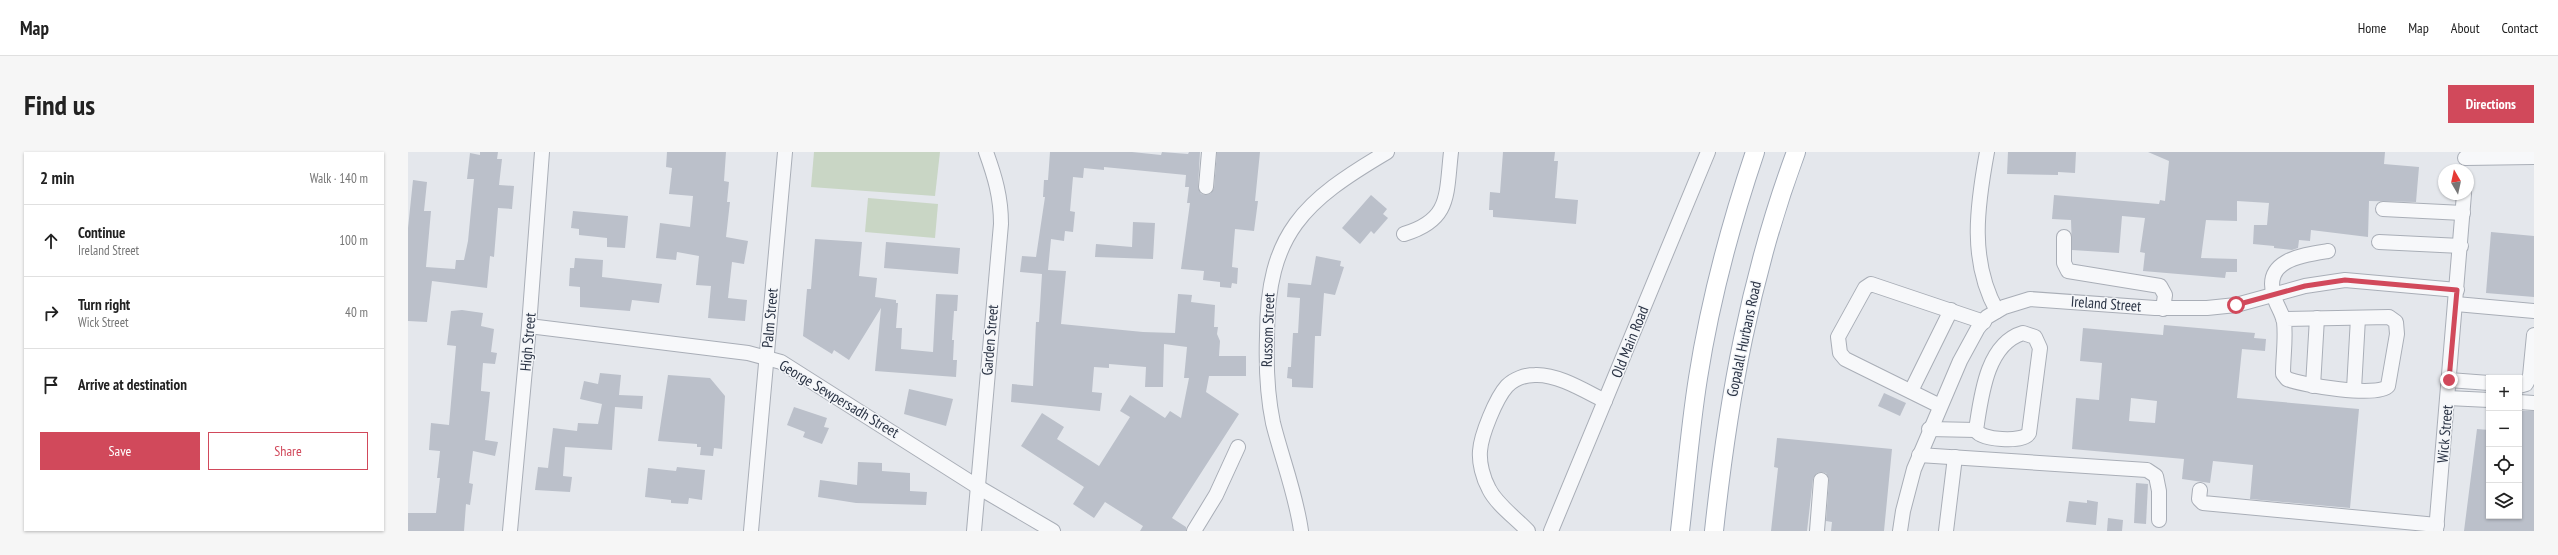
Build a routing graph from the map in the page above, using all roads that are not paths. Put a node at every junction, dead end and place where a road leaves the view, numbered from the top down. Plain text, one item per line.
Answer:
1 (542, 152) edge
2 (785, 152) edge
3 (986, 152) edge
4 (1209, 152) edge
5 (1387, 152) edge
6 (1451, 152) edge
7 (1708, 152) edge
8 (1755, 152) edge
9 (1796, 152) edge
10 (1987, 152) edge
11 (2528, 156) edge
12 (2465, 160) edge
13 (1206, 187) dead end
14 (2464, 200) edge
15 (2383, 209) dead end
16 (2464, 213) junction
17 (1404, 234) dead end
18 (2064, 237) dead end
19 (2380, 242) dead end
20 (2461, 246) junction
21 (2328, 251) dead end
22 (2274, 296) junction
23 (2457, 297) junction
24 (2163, 309) junction
25 (1951, 310) junction
26 (1997, 311) junction
27 (2534, 311) edge
28 (2317, 318) junction
29 (2358, 318) junction
30 (2283, 319) junction
31 (1984, 322) junction
32 (529, 326) junction
33 (2534, 335) edge
34 (767, 358) junction
35 (2449, 380) junction
36 (2486, 383) edge
37 (2522, 385) edge
38 (2313, 386) junction
39 (2354, 390) junction
40 (1911, 391) junction
41 (2448, 398) junction
42 (2486, 400) edge
43 (1605, 401) junction
44 (2522, 402) edge
45 (2534, 403) edge
46 (1940, 406) junction
47 (1929, 429) junction
48 (1976, 430) junction
49 (1238, 447) dead end
50 (1919, 455) junction
51 (1955, 457) junction
52 (1820, 480) dead end
53 (978, 487) junction
54 (2200, 490) dead end
55 (2159, 520) dead end
56 (2436, 528) edge
57 (510, 531) edge
58 (751, 531) edge
59 (974, 531) edge
60 (1052, 531) edge
61 (1194, 531) edge
62 (1301, 531) edge
63 (1528, 531) edge
64 (1551, 531) edge
65 (1680, 531) edge
66 (1714, 531) edge
67 (1817, 531) edge
68 (1900, 531) edge
69 (1946, 531) edge

1 - 32 street, High Street
2 - 34 street, Palm Street
3 - 53 street, Garden Street
4 - 13 street
5 - 62 street, Russom Street
6 - 17 street
7 - 43 street, Old Main Road
8 - 65 main road
9 - 66 main road, Gopalall Hurbans Road
10 - 26 street
11 - 12 street
14 - 16 street, Wick Street
15 - 16 street
16 - 20 street, Wick Street
18 - 24 street
19 - 20 street
20 - 23 street, Wick Street
21 - 22 street
22 - 23 street, Ireland Street
22 - 24 street, Ireland Street
22 - 30 street
23 - 27 street, Ireland Street
23 - 35 street, Wick Street
24 - 26 street, Ireland Street
25 - 31 street
25 - 40 street
25 - 40 street
26 - 31 street, Ireland Street
28 - 29 street
28 - 30 street
28 - 38 street
29 - 39 street
29 - 39 street
30 - 38 street
31 - 46 street, Ireland Street
32 - 34 street, George Sewpersadh Street
32 - 57 street, High Street
33 - 37 street
34 - 53 street, George Sewpersadh Street
34 - 58 street, Palm Street
35 - 36 street
35 - 41 street, Wick Street
38 - 39 street
40 - 46 street
41 - 42 street
41 - 56 street, Wick Street
43 - 63 street
43 - 64 street, Old Main Road
44 - 45 street
46 - 47 street, Ireland Street
47 - 48 street
47 - 50 street, Ireland Street
48 - 48 street
49 - 61 street
50 - 51 street
50 - 68 street, Ireland Street
51 - 55 street
51 - 69 street
52 - 67 street
53 - 59 street, Garden Street
53 - 60 street, George Sewpersadh Street
54 - 56 street

